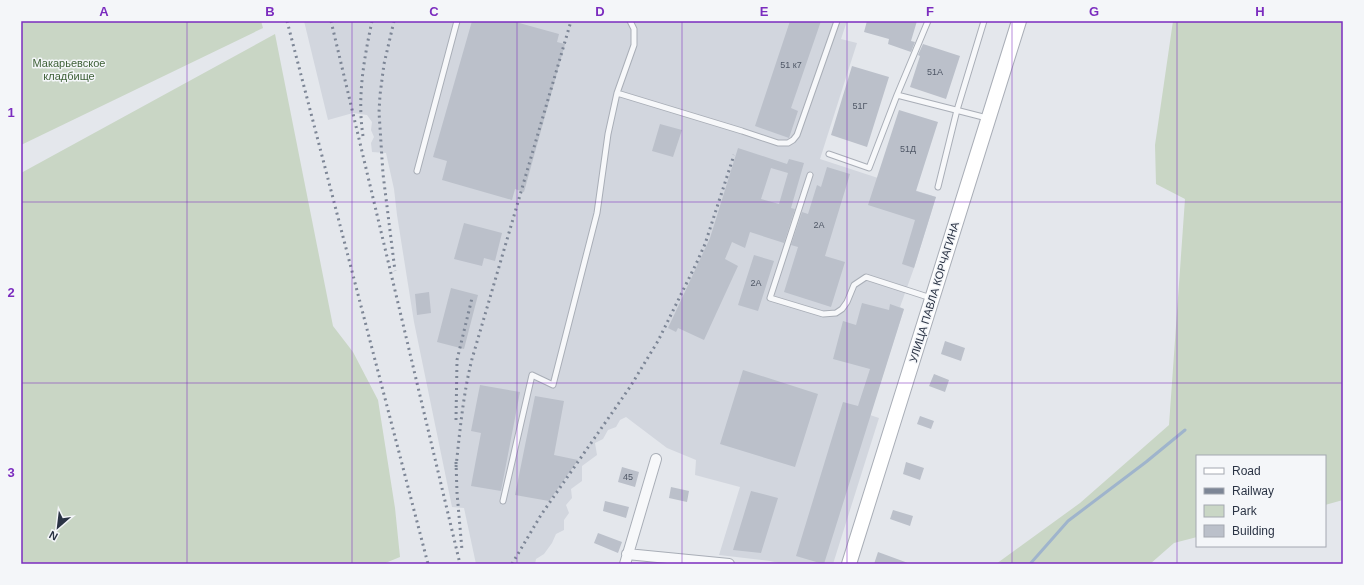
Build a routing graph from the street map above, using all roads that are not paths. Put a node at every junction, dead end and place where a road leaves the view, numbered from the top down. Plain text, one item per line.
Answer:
1 (457, 21) edge
2 (630, 21) edge
3 (837, 21) edge
4 (928, 21) edge
5 (984, 21) edge
6 (1019, 21) edge
7 (617, 93) junction
8 (897, 95) junction
9 (957, 110) junction
10 (988, 118) junction
11 (829, 154) dead end
12 (417, 171) dead end
13 (810, 175) dead end
14 (938, 187) dead end
15 (932, 299) junction
16 (656, 459) dead end
17 (503, 501) dead end
18 (626, 559) edge
19 (730, 564) edge
20 (849, 564) edge

1 - 12 lane
2 - 7 lane
3 - 7 lane
4 - 8 lane
5 - 9 lane
6 - 10 main road, УЛИЦА ПАВЛА КОРЧАГИНА
7 - 17 lane
8 - 9 lane
8 - 11 lane
9 - 10 lane
9 - 14 lane
10 - 15 main road, УЛИЦА ПАВЛА КОРЧАГИНА
13 - 15 lane
15 - 20 main road, УЛИЦА ПАВЛА КОРЧАГИНА
16 - 18 street
18 - 19 street

